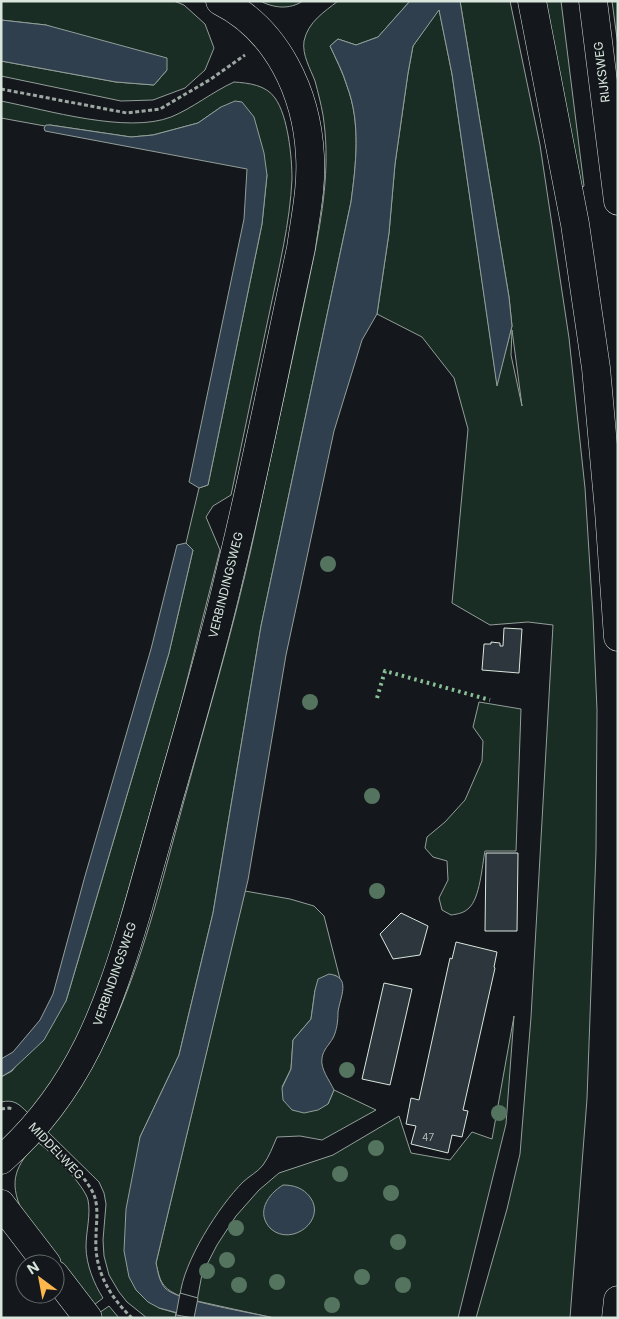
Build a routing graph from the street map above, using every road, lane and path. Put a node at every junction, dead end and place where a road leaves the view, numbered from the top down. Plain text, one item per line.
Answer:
1 (220, 1) edge
2 (532, 1) edge
3 (593, 1) edge
4 (268, 39) junction
5 (1, 89) edge
6 (618, 201) edge
7 (618, 636) edge
8 (1, 1109) edge
9 (34, 1127) junction
10 (1, 1160) edge
11 (1, 1204) edge
12 (38, 1254) edge
13 (65, 1288) edge
14 (618, 1300) edge
15 (88, 1318) edge
16 (132, 1318) edge
17 (616, 1318) edge

1 - 4 main road, VERBINDINGSWEG
2 - 7 main road
3 - 6 main road, RIJKSWEG
4 - 5 path
4 - 9 main road, VERBINDINGSWEG
8 - 9 path, MIDDELWEG
9 - 10 main road, VERBINDINGSWEG
9 - 16 path, MIDDELWEG
11 - 12 main road
13 - 15 main road
14 - 17 main road

